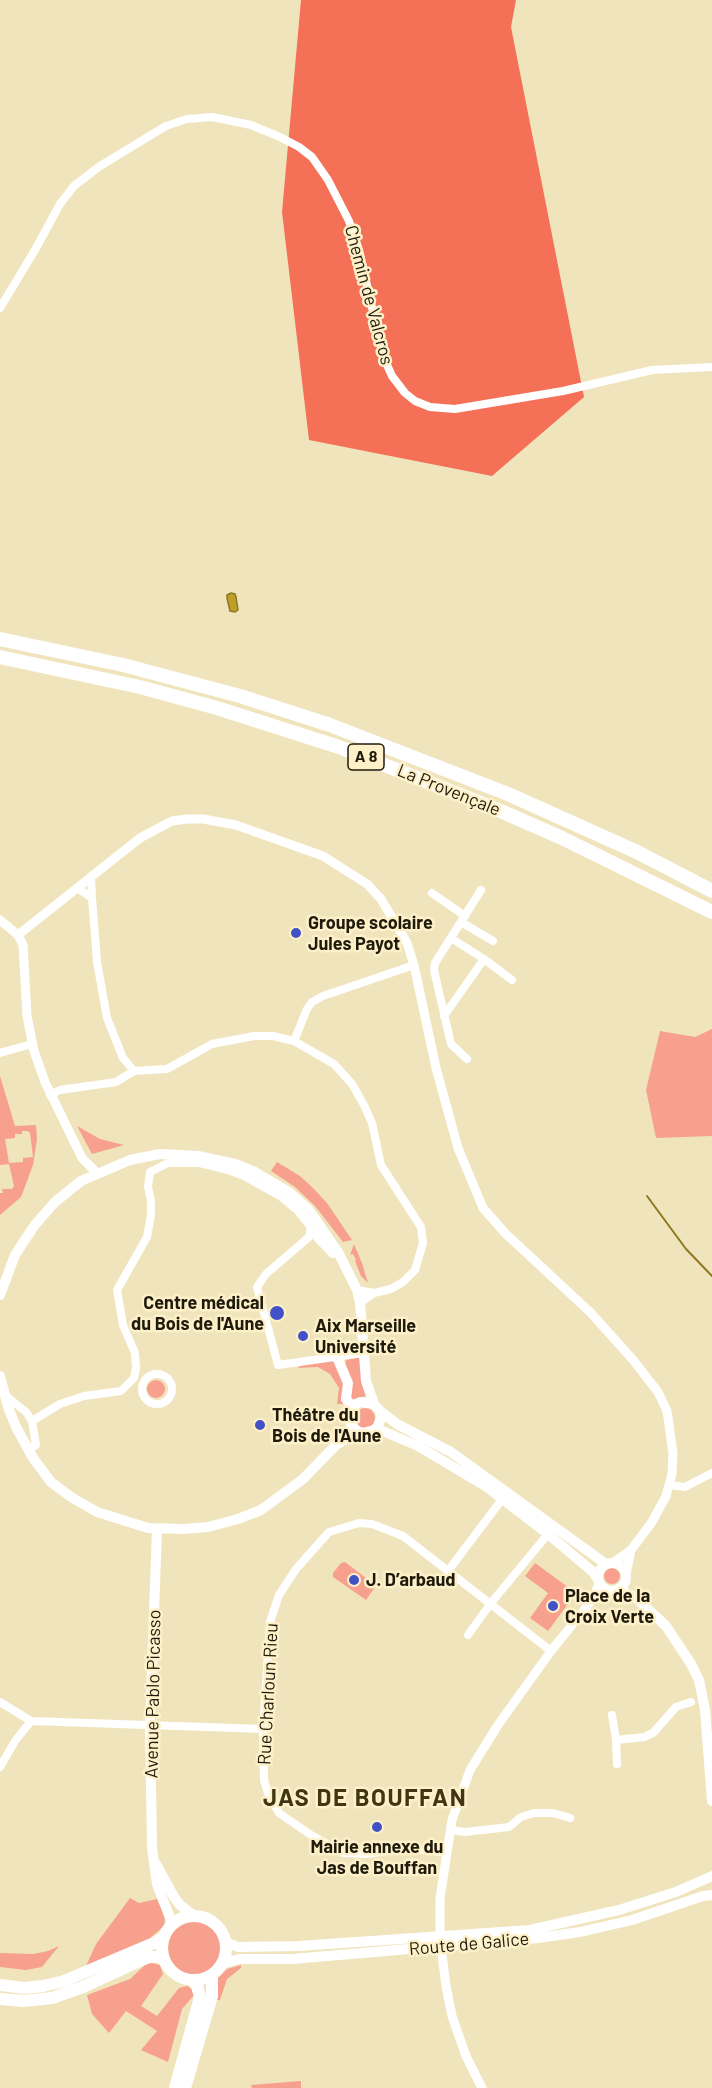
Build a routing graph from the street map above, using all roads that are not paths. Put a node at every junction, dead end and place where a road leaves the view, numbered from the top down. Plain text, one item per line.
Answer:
1 (0, 308) edge
2 (712, 367) edge
3 (0, 639) edge
4 (0, 657) edge
5 (91, 877) junction
6 (77, 888) junction
7 (481, 890) dead end
8 (712, 891) edge
9 (432, 893) dead end
10 (92, 898) junction
11 (712, 912) edge
12 (463, 919) junction
13 (0, 920) edge
14 (18, 935) junction
15 (451, 938) junction
16 (493, 942) dead end
17 (484, 959) junction
18 (414, 965) junction
19 (512, 980) dead end
20 (444, 1016) junction
21 (294, 1041) junction
22 (32, 1044) junction
23 (0, 1053) edge
24 (467, 1059) dead end
25 (134, 1071) junction
26 (50, 1095) junction
27 (82, 1158) junction
28 (98, 1173) junction
29 (81, 1181) junction
30 (310, 1235) junction
31 (355, 1285) junction
32 (374, 1293) junction
33 (0, 1295) edge
34 (360, 1303) junction
35 (363, 1353) junction
36 (337, 1357) junction
37 (0, 1376) edge
38 (135, 1378) junction
39 (142, 1383) junction
40 (4, 1394) junction
41 (353, 1407) junction
42 (377, 1408) junction
43 (32, 1421) junction
44 (374, 1430) junction
45 (361, 1433) junction
46 (32, 1447) junction
47 (712, 1473) edge
48 (669, 1485) junction
49 (503, 1498) junction
50 (156, 1529) junction
51 (548, 1534) junction
52 (631, 1550) junction
53 (609, 1563) junction
54 (448, 1571) junction
55 (626, 1575) junction
56 (606, 1585) junction
57 (636, 1599) junction
58 (491, 1604) junction
59 (468, 1635) dead end
60 (551, 1651) junction
61 (0, 1702) edge
62 (691, 1702) dead end
63 (708, 1709) edge
64 (612, 1714) dead end
65 (31, 1721) junction
66 (150, 1726) junction
67 (263, 1729) junction
68 (616, 1740) junction
69 (617, 1764) dead end
70 (0, 1767) edge
71 (711, 1784) edge
72 (712, 1802) edge
73 (570, 1818) dead end
74 (451, 1830) junction
75 (446, 1853) junction
76 (153, 1858) junction
77 (712, 1876) edge
78 (712, 1895) edge
79 (193, 1915) junction
80 (172, 1923) junction
81 (164, 1937) junction
82 (226, 1942) junction
83 (164, 1960) junction
84 (222, 1964) junction
85 (212, 1975) junction
86 (192, 1980) junction
87 (0, 1985) edge
88 (0, 1999) edge
89 (480, 2087) edge
90 (175, 2088) edge
91 (185, 2088) edge

1 - 2 street, Chemin de Valcros
3 - 8 highway, La Provençale / A 8
4 - 11 highway, La Provençale / A 8
5 - 6 street
5 - 10 street
5 - 18 street
6 - 10 street
6 - 14 street
7 - 12 street
9 - 12 street
10 - 25 street
12 - 15 street
12 - 16 street
13 - 14 street
14 - 22 street
15 - 17 street
15 - 20 street
17 - 19 street
17 - 20 street
18 - 21 street
18 - 48 street
20 - 24 street
21 - 25 street
21 - 32 street
22 - 23 street
22 - 26 street
25 - 26 street
26 - 27 street
27 - 28 street
27 - 29 street
28 - 29 main road
28 - 31 main road
29 - 33 main road
30 - 31 main road
30 - 36 street
30 - 38 street
31 - 32 street
31 - 34 main road
32 - 34 street
34 - 35 main road
35 - 36 street
35 - 42 main road
36 - 41 main road
37 - 40 main road
38 - 39 street
38 - 43 street
39 - 39 street
40 - 43 street
40 - 46 main road
41 - 42 main road
41 - 45 main road
42 - 44 main road
42 - 53 main road
43 - 46 street
44 - 45 main road
44 - 49 main road
45 - 50 main road
46 - 50 main road
47 - 48 street
48 - 52 street
49 - 51 main road
49 - 54 street
50 - 66 main road, Avenue Pablo Picasso
51 - 56 main road
51 - 58 street
52 - 53 street
52 - 55 street
53 - 55 main road
53 - 56 main road
54 - 58 street, Rue Charloun Rieu
54 - 67 street, Rue Charloun Rieu
55 - 56 main road
55 - 57 main road
56 - 57 main road
56 - 60 street
57 - 63 main road
58 - 59 street
58 - 60 street, Rue Charloun Rieu
60 - 74 street
61 - 65 street
62 - 68 street
63 - 71 main road
64 - 68 street
65 - 66 street
65 - 70 street
66 - 67 street
66 - 76 main road, Avenue Pablo Picasso
67 - 75 street, Rue Charloun Rieu
68 - 69 street
71 - 72 main road
73 - 74 street
74 - 75 street
75 - 89 street
76 - 79 main road, Avenue Pablo Picasso
76 - 80 main road, Avenue Pablo Picasso
77 - 82 main road, Route de Galice
78 - 84 main road, Route de Galice
79 - 80 main road
79 - 82 main road
80 - 81 main road
81 - 83 main road
81 - 87 main road
82 - 84 main road
83 - 86 main road
83 - 88 main road
84 - 85 main road
85 - 86 main road
85 - 91 main road
86 - 90 main road

